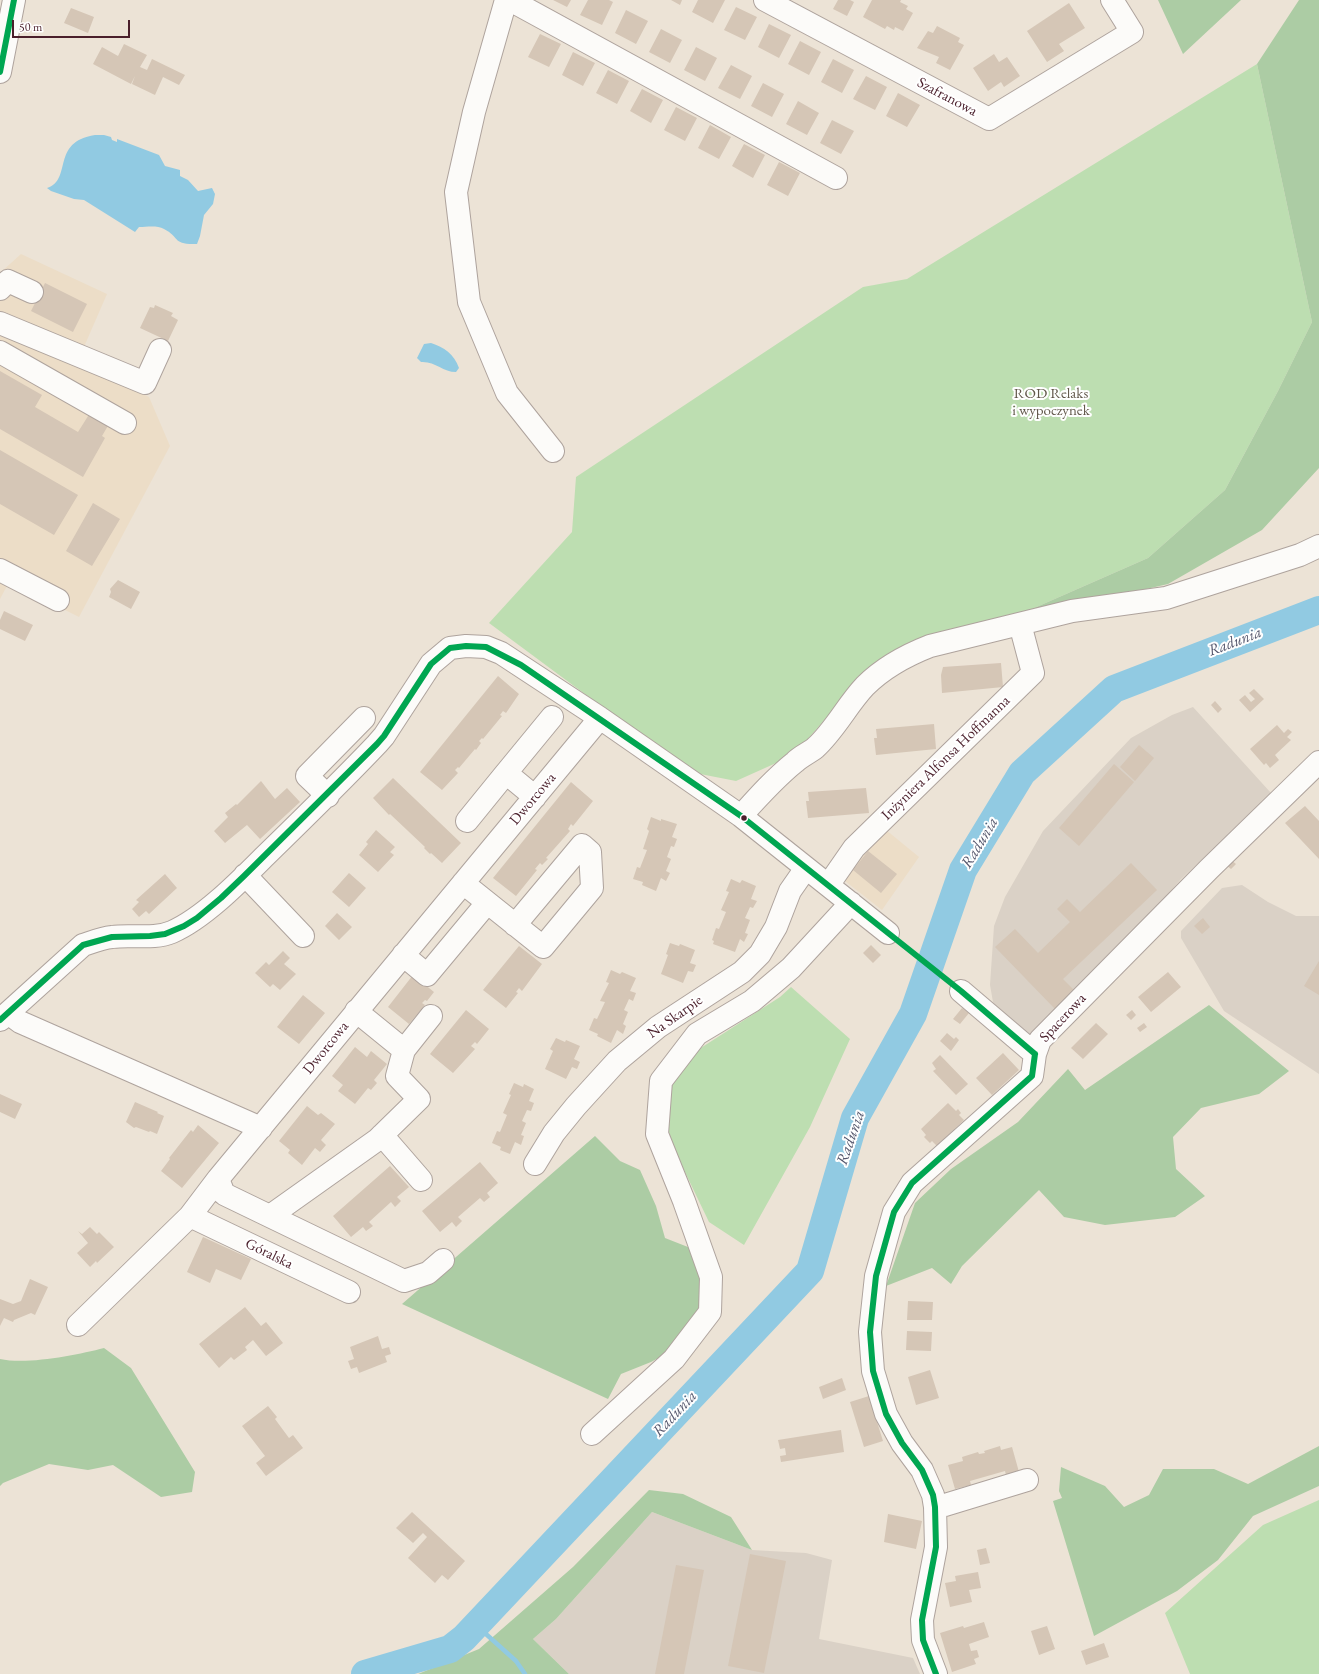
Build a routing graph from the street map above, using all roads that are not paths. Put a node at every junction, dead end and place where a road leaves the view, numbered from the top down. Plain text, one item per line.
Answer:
1 (14, 0) edge
2 (506, 0) edge
3 (510, 0) edge
4 (765, 0) edge
5 (1112, 0) edge
6 (0, 72) edge
7 (836, 178) dead end
8 (0, 289) edge
9 (32, 292) dead end
10 (0, 323) edge
11 (160, 350) dead end
12 (0, 352) edge
13 (125, 423) dead end
14 (553, 451) dead end
15 (1319, 546) edge
16 (0, 570) edge
17 (58, 600) dead end
18 (1020, 624) junction
19 (552, 717) dead end
20 (364, 718) dead end
21 (600, 718) junction
22 (1319, 762) edge
23 (506, 773) junction
24 (328, 796) junction
25 (535, 797) junction
26 (741, 816) junction
27 (466, 821) dead end
28 (806, 868) junction
29 (245, 875) junction
30 (463, 883) junction
31 (828, 884) junction
32 (487, 903) junction
33 (852, 903) junction
34 (514, 925) dead end
35 (888, 933) dead end
36 (303, 936) dead end
37 (403, 955) junction
38 (961, 991) dead end
39 (356, 1011) junction
40 (4, 1016) edge
41 (431, 1016) dead end
42 (404, 1050) junction
43 (1035, 1054) junction
44 (261, 1128) junction
45 (382, 1135) junction
46 (535, 1164) dead end
47 (218, 1179) junction
48 (421, 1180) dead end
49 (190, 1216) junction
50 (270, 1216) junction
51 (443, 1260) dead end
52 (348, 1292) dead end
53 (78, 1325) dead end
54 (592, 1434) dead end
55 (1027, 1480) dead end
56 (934, 1507) junction
57 (936, 1674) edge

1 - 6 street
2 - 14 street
3 - 7 street
4 - 5 street, Szafranowa
8 - 9 street
10 - 11 street
12 - 13 street
15 - 18 street
16 - 17 street
18 - 26 street
18 - 31 street, Inżyniera Alfonsa Hoffmanna
19 - 23 street
20 - 24 street
21 - 24 street
21 - 25 street, Dworcowa
21 - 26 street
22 - 43 street, Spacerowa
23 - 25 street
23 - 27 street
24 - 29 street
25 - 30 street, Dworcowa
26 - 28 street
28 - 31 street
28 - 46 street, Na Skarpie
29 - 36 street
29 - 40 street
30 - 32 street
30 - 37 street, Dworcowa
31 - 33 street
32 - 34 street
32 - 37 street
33 - 35 street
33 - 54 street
37 - 39 street, Dworcowa
38 - 43 street
39 - 42 street
39 - 44 street, Dworcowa
40 - 44 street
41 - 42 street
42 - 45 street
43 - 56 street, Spacerowa
44 - 47 street, Dworcowa
45 - 48 street
45 - 50 street
47 - 49 street
47 - 50 street
49 - 52 street, Góralska
49 - 53 street
50 - 51 street
55 - 56 street
56 - 57 street, Spacerowa

